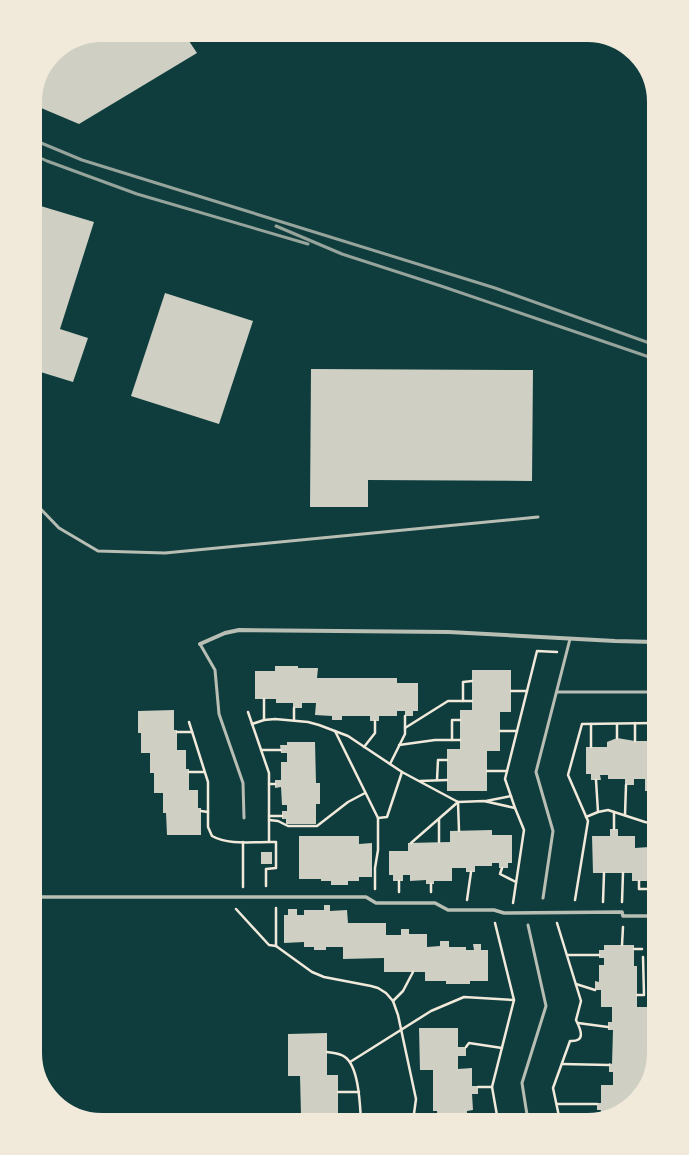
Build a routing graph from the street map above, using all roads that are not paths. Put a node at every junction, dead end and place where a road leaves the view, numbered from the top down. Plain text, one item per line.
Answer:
1 (41, 509) edge
2 (538, 517) dead end
3 (570, 639) junction
4 (648, 642) edge
5 (200, 644) joint
6 (556, 692) junction
7 (648, 692) edge
8 (244, 818) dead end
9 (41, 897) edge
10 (543, 898) dead end
11 (648, 916) edge
12 (528, 925) dead end
13 (527, 1114) edge

1 - 2 lane
3 - 4 street
3 - 5 street
3 - 6 lane
5 - 8 lane
6 - 7 lane
6 - 10 lane
9 - 11 street
12 - 13 lane

